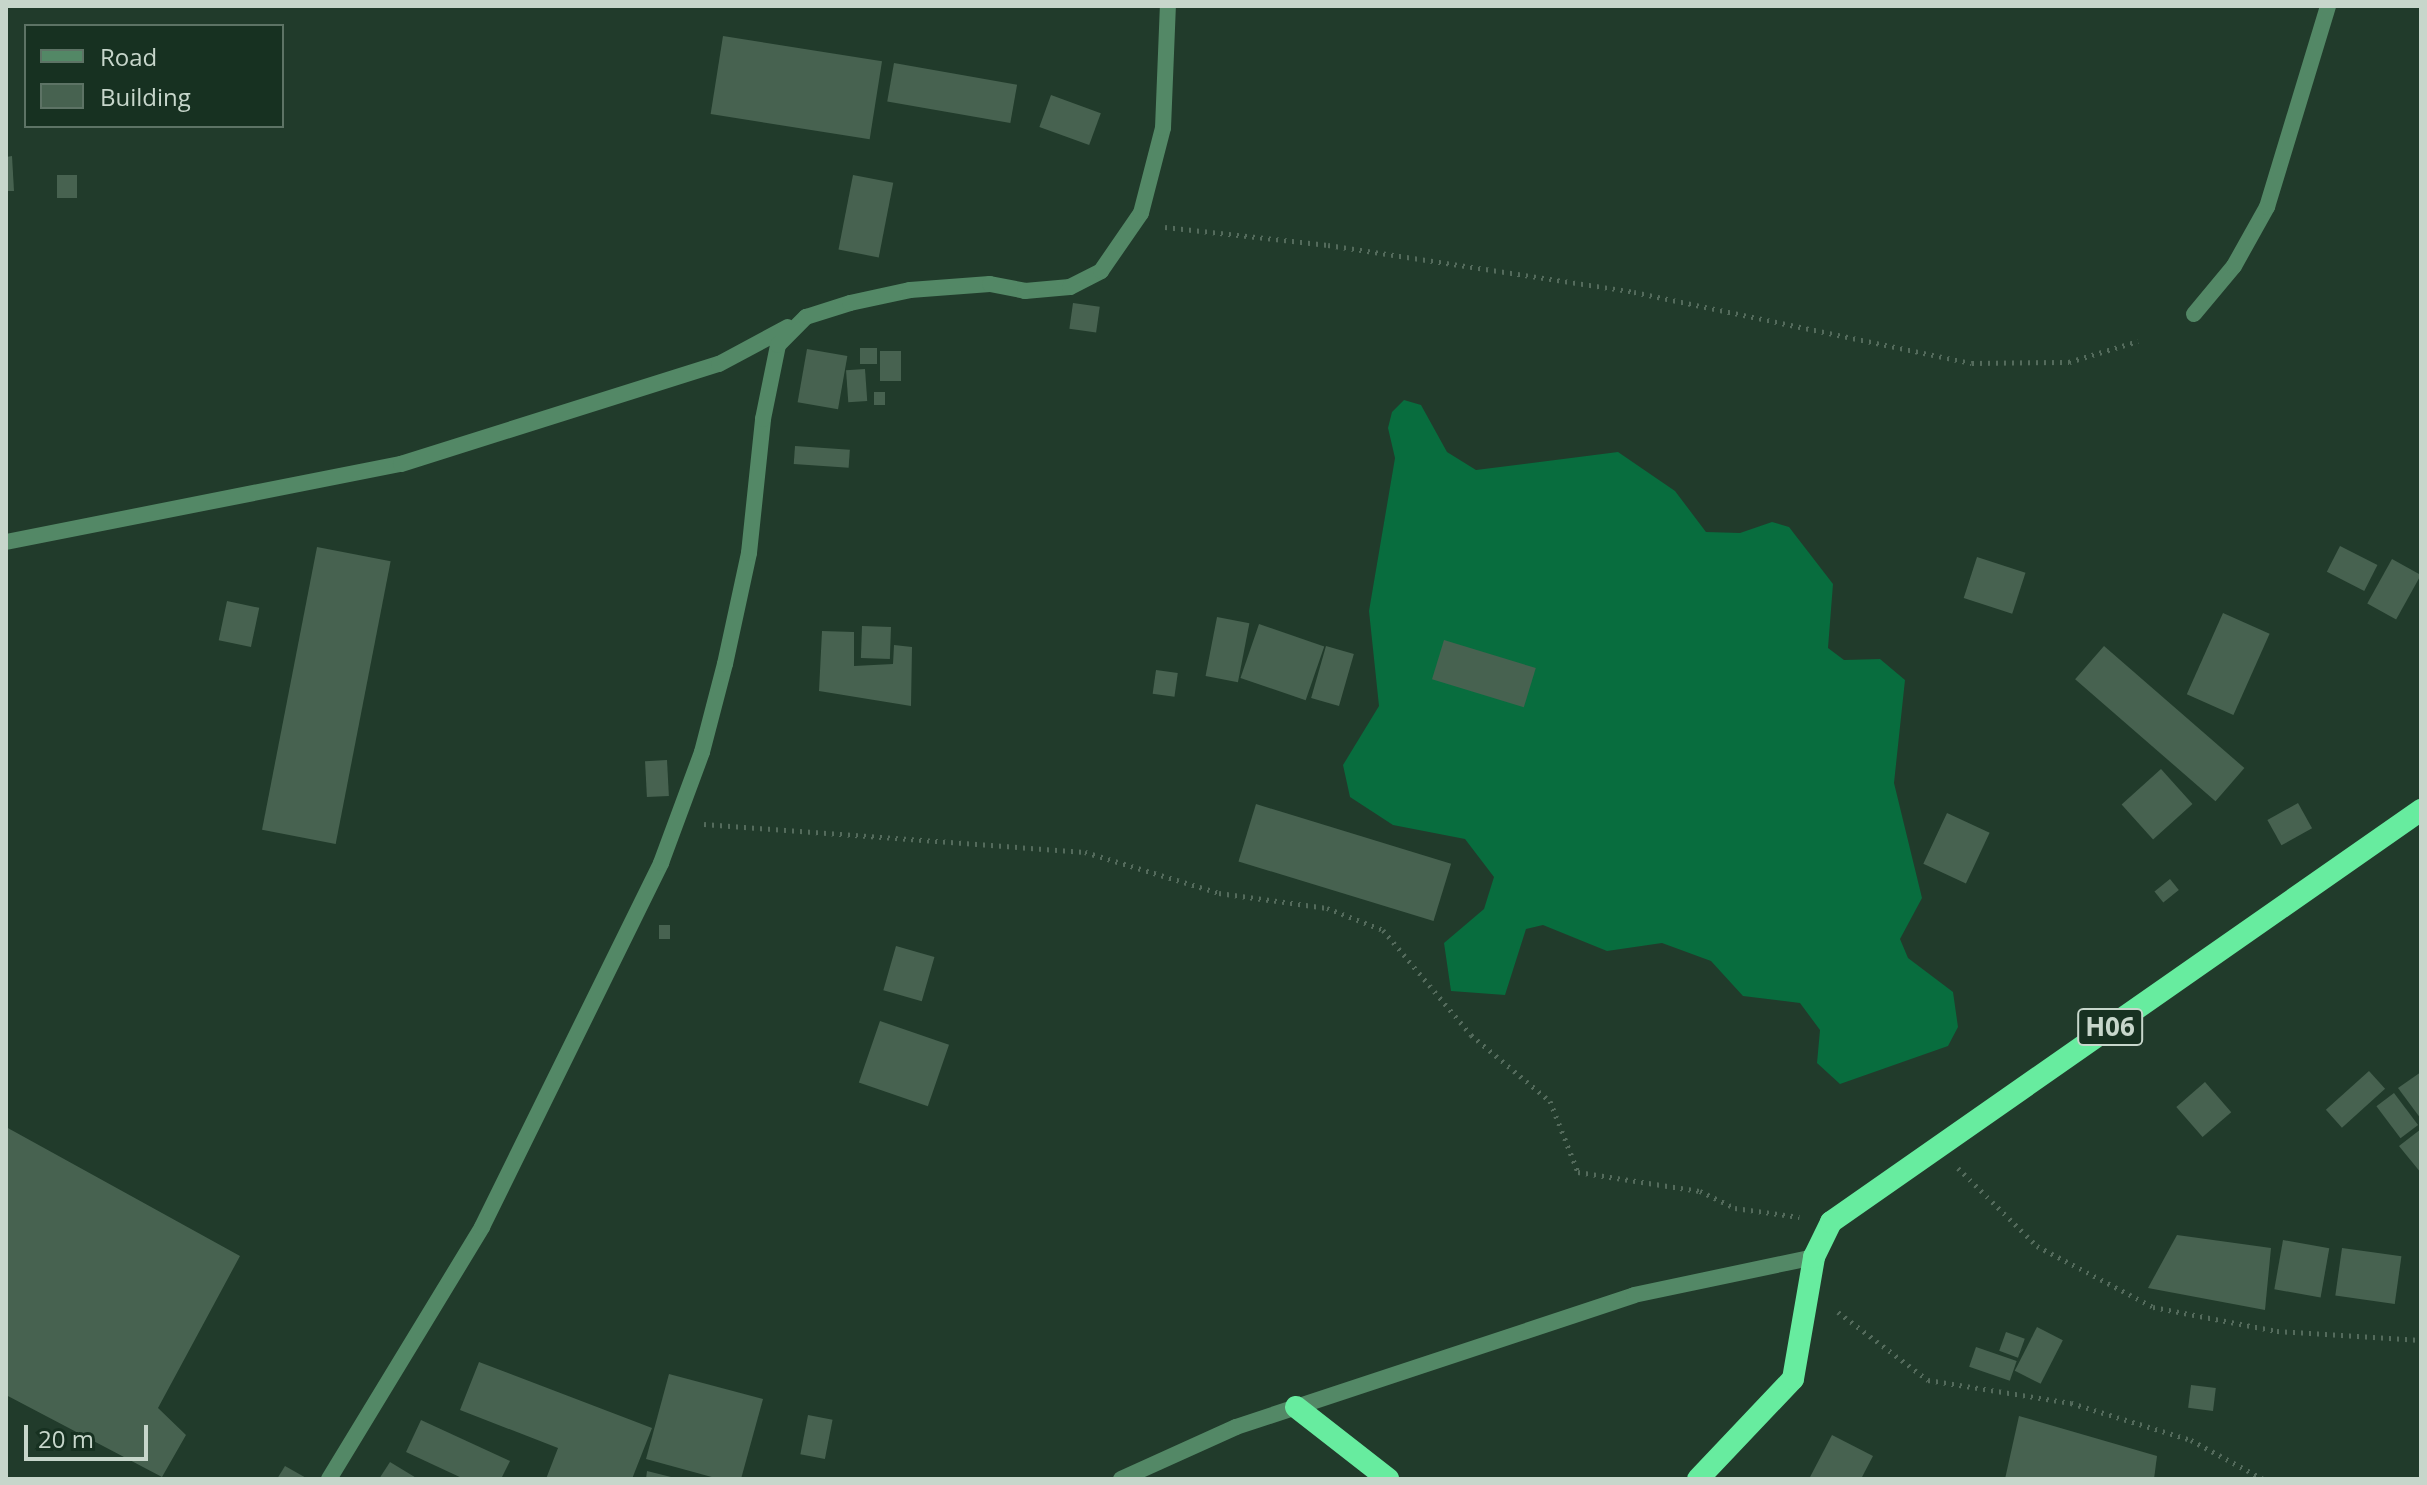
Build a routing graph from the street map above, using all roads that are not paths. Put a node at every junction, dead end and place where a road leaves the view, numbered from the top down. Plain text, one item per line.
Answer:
1 (1168, 6) edge
2 (2328, 6) edge
3 (2194, 314) dead end
4 (806, 317) junction
5 (6, 542) edge
6 (2421, 810) edge
7 (1814, 1257) junction
8 (1296, 1407) junction
9 (329, 1479) edge
10 (1121, 1479) edge
11 (1388, 1479) edge
12 (1698, 1479) edge

1 - 4 street
2 - 3 street
4 - 5 street
4 - 9 street
6 - 7 highway, H06
7 - 8 street
7 - 12 highway, H06
8 - 10 street
8 - 11 highway

